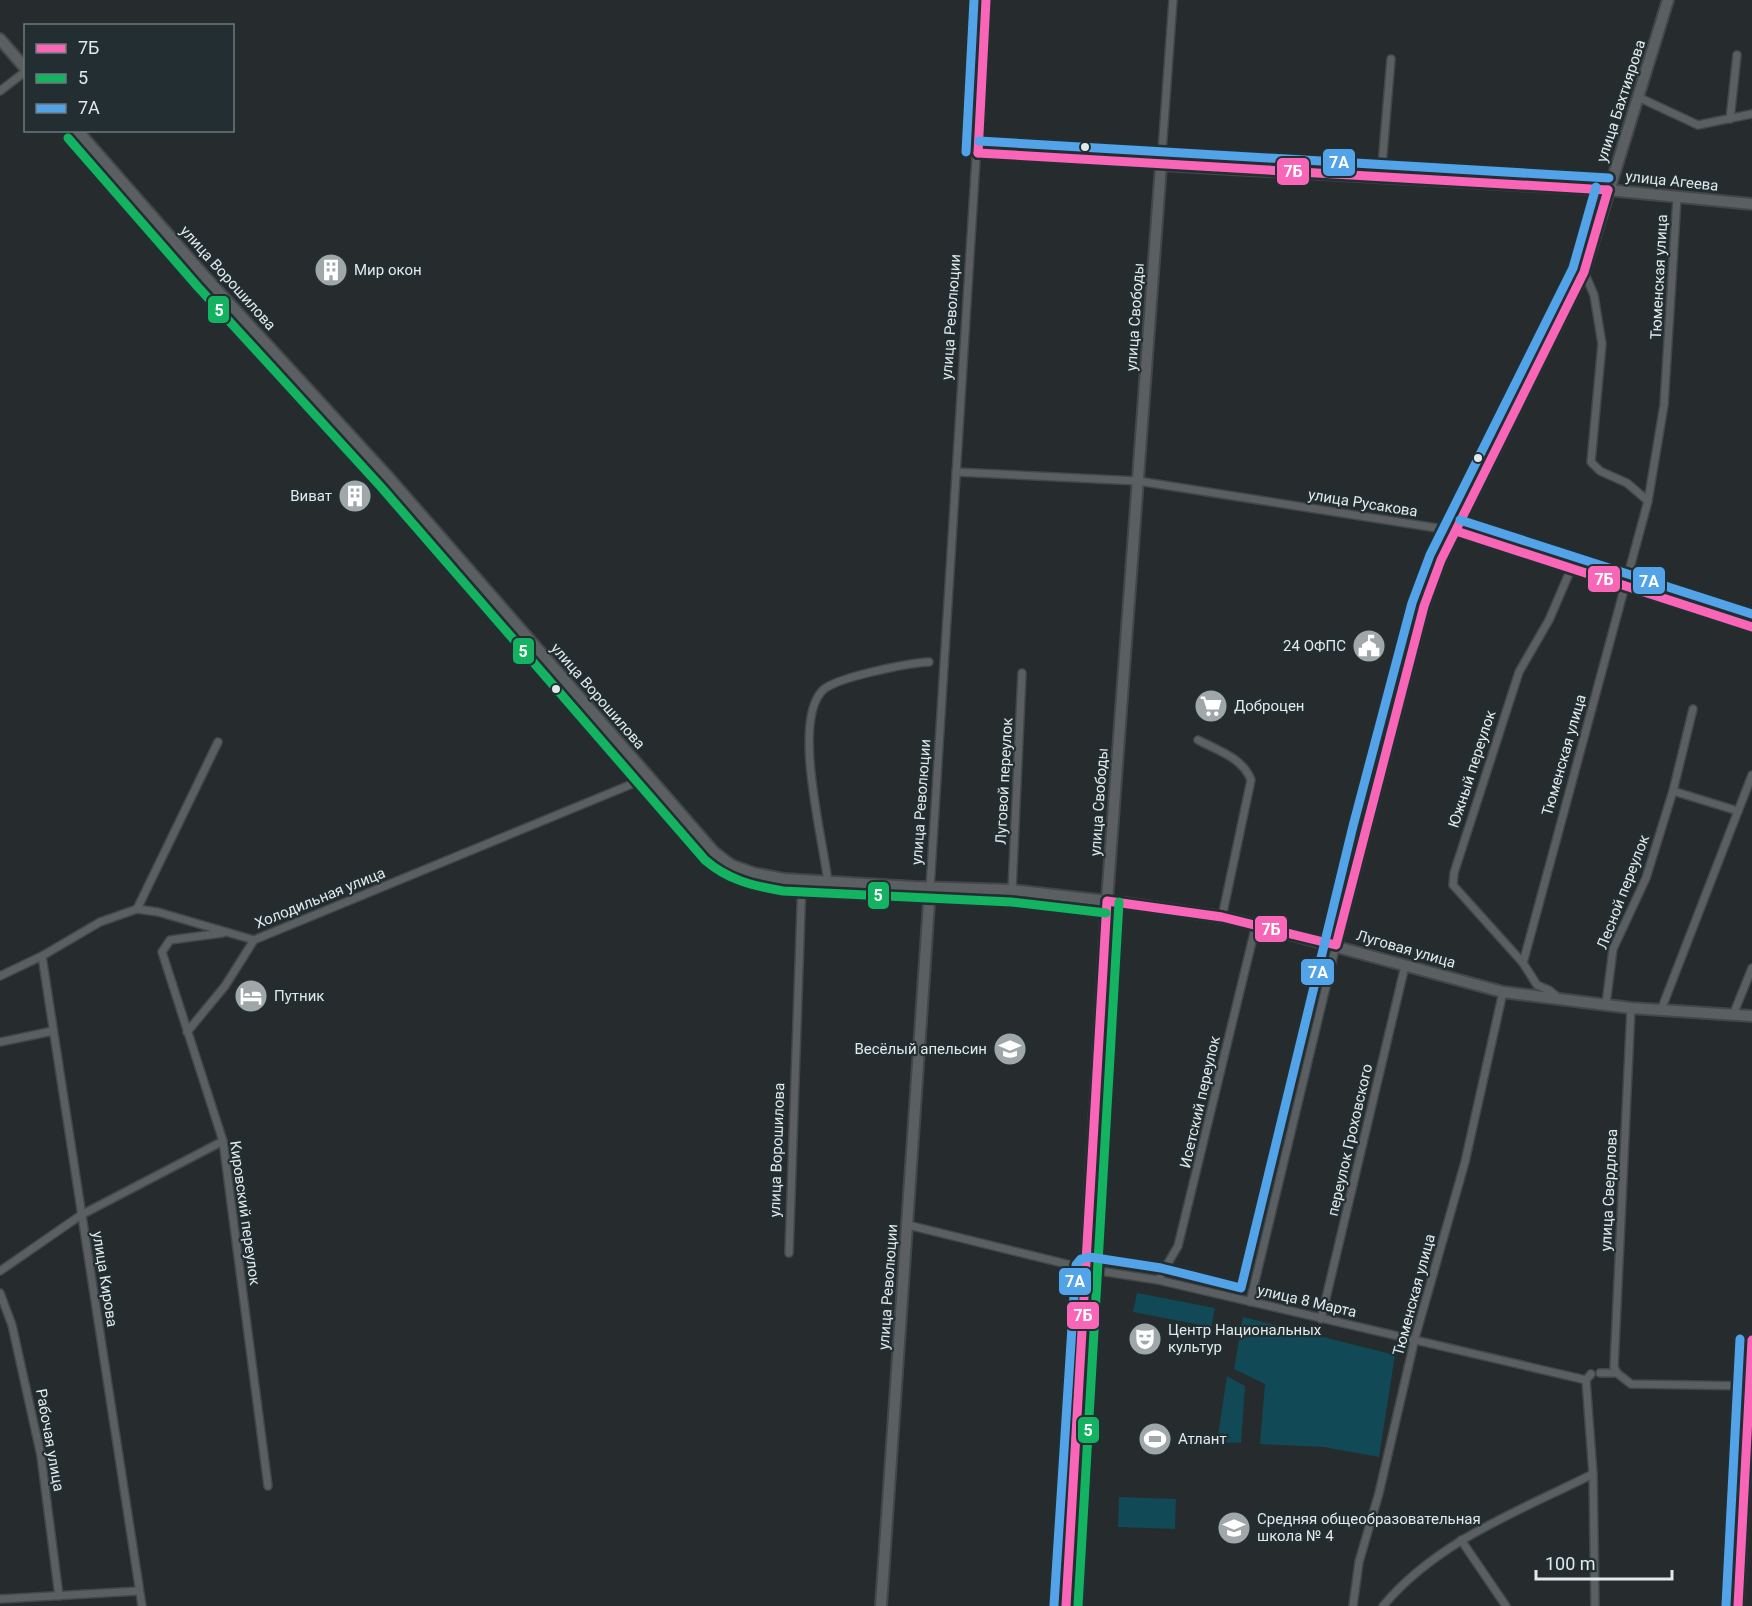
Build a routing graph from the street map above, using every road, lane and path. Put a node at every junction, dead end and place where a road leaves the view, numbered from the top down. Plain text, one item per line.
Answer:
1 (986, 0) edge
2 (1173, 0) edge
3 (1668, 0) edge
4 (0, 39) edge
5 (1737, 56) dead end
6 (1391, 59) dead end
7 (24, 68) edge
8 (24, 72) edge
9 (0, 92) edge
10 (1640, 98) junction
11 (1752, 114) edge
12 (1730, 119) junction
13 (79, 132) edge
14 (978, 153) junction
15 (1161, 165) junction
16 (1381, 177) junction
17 (1608, 190) junction
18 (1677, 198) junction
19 (1752, 204) edge
20 (1584, 272) junction
21 (956, 472) junction
22 (1138, 481) junction
23 (1648, 501) junction
24 (1456, 531) junction
25 (1571, 569) junction
26 (1626, 586) junction
27 (1752, 627) edge
28 (929, 662) dead end
29 (1022, 673) dead end
30 (1693, 709) dead end
31 (1198, 740) dead end
32 (218, 742) dead end
33 (1752, 775) edge
34 (649, 777) junction
35 (1673, 791) junction
36 (1738, 811) junction
37 (802, 880) junction
38 (828, 883) junction
39 (930, 888) junction
40 (1012, 890) junction
41 (1107, 901) junction
42 (137, 909) junction
43 (1222, 917) junction
44 (1256, 925) junction
45 (228, 932) junction
46 (254, 940) junction
47 (1336, 945) junction
48 (42, 956) junction
49 (1522, 963) junction
50 (1405, 966) junction
51 (1752, 968) edge
52 (0, 976) edge
53 (1503, 992) junction
54 (1561, 1000) junction
55 (1606, 1004) junction
56 (1631, 1008) junction
57 (1661, 1010) junction
58 (1733, 1015) junction
59 (1752, 1016) edge
60 (54, 1031) junction
61 (187, 1032) junction
62 (0, 1042) edge
63 (223, 1141) junction
64 (81, 1215) junction
65 (908, 1225) junction
66 (789, 1253) dead end
67 (1087, 1269) junction
68 (0, 1271) edge
69 (1158, 1280) junction
70 (0, 1293) edge
71 (1250, 1302) junction
72 (1321, 1319) junction
73 (1415, 1338) junction
74 (1752, 1340) edge
75 (1617, 1372) junction
76 (1600, 1373) dead end
77 (1750, 1386) edge
78 (1593, 1474) junction
79 (268, 1486) dead end
80 (1461, 1540) junction
81 (139, 1591) junction
82 (59, 1596) junction
83 (0, 1599) edge
84 (142, 1606) edge
85 (881, 1606) edge
86 (1066, 1606) edge
87 (1353, 1606) edge
88 (1383, 1606) edge
89 (1506, 1606) edge
90 (1595, 1606) edge
91 (1738, 1606) edge

1 - 14 street, улица Революции
2 - 15 street, улица Свободы
3 - 10 main road, улица Бахтиярова
4 - 7 main road
5 - 12 street
6 - 16 street
8 - 9 street
10 - 12 street
10 - 17 main road, улица Бахтиярова
11 - 12 street
13 - 34 main road, улица Ворошилова
14 - 15 street, улица Агеева
14 - 21 street, улица Революции
15 - 16 main road, улица Агеева
15 - 22 main road, улица Свободы
16 - 17 main road, улица Агеева
17 - 18 main road, улица Агеева
17 - 20 main road, улица Бахтиярова
18 - 19 main road, улица Агеева
18 - 23 street, Тюменская улица
20 - 23 street
20 - 24 main road, улица Бахтиярова
21 - 22 street, улица Русакова
21 - 39 street, улица Революции
22 - 24 street, улица Русакова
22 - 41 main road, улица Свободы
23 - 26 street, Тюменская улица
24 - 25 street, улица Русакова
24 - 47 main road, улица Бахтиярова
25 - 26 street, улица Русакова
25 - 49 street, Южный переулок
26 - 27 street, улица Русакова
26 - 49 street, Тюменская улица
28 - 38 street
29 - 40 street, Луговой переулок
30 - 35 street, Лесной переулок
31 - 43 street
32 - 42 street
33 - 36 street
34 - 37 main road, улица Ворошилова
34 - 46 street, Холодильная улица
35 - 36 street
35 - 55 street, Лесной переулок
36 - 57 street
37 - 38 main road, Луговая улица
37 - 66 street, улица Ворошилова
38 - 39 main road, Луговая улица
39 - 40 main road, Луговая улица
39 - 65 main road, улица Революции
40 - 41 main road, Луговая улица
41 - 43 main road, Луговая улица
41 - 67 main road, улица Свободы
42 - 45 street, Холодильная улица
42 - 48 street, Холодильная улица
43 - 44 main road, Луговая улица
44 - 47 main road, Луговая улица
44 - 69 street, Исетский переулок
45 - 46 street, Холодильная улица
45 - 61 street, Кировский переулок
46 - 61 street
47 - 50 main road, Луговая улица
47 - 71 street, улица Бахтиярова
48 - 52 street, Холодильная улица
48 - 60 street, улица Кирова
49 - 54 street
50 - 53 main road, Луговая улица
50 - 72 street, переулок Гроховского
51 - 58 street
53 - 54 main road, Луговая улица
53 - 73 street, Тюменская улица
54 - 55 main road, Луговая улица
55 - 56 main road, Луговая улица
56 - 57 main road, Луговая улица
56 - 75 street, улица Свердлова
57 - 58 main road, Луговая улица
58 - 59 main road, Луговая улица
60 - 62 street
60 - 64 street, улица Кирова
61 - 63 street, Кировский переулок
63 - 64 street
63 - 79 street, Кировский переулок
64 - 68 street
64 - 81 street, улица Кирова
65 - 67 street, улица 8 Марта
65 - 85 main road, улица Революции
67 - 69 street, улица 8 Марта
67 - 86 main road, улица Свободы
69 - 71 street, улица 8 Марта
70 - 82 street, Рабочая улица
71 - 72 street, улица 8 Марта
72 - 73 street, улица 8 Марта
73 - 78 street, улица 8 Марта
73 - 87 street, Тюменская улица
74 - 77 main road
75 - 76 street
75 - 77 street
77 - 91 main road
78 - 80 street
78 - 90 street
80 - 88 street
80 - 89 street
81 - 82 street
81 - 84 street, улица Кирова
82 - 83 street

